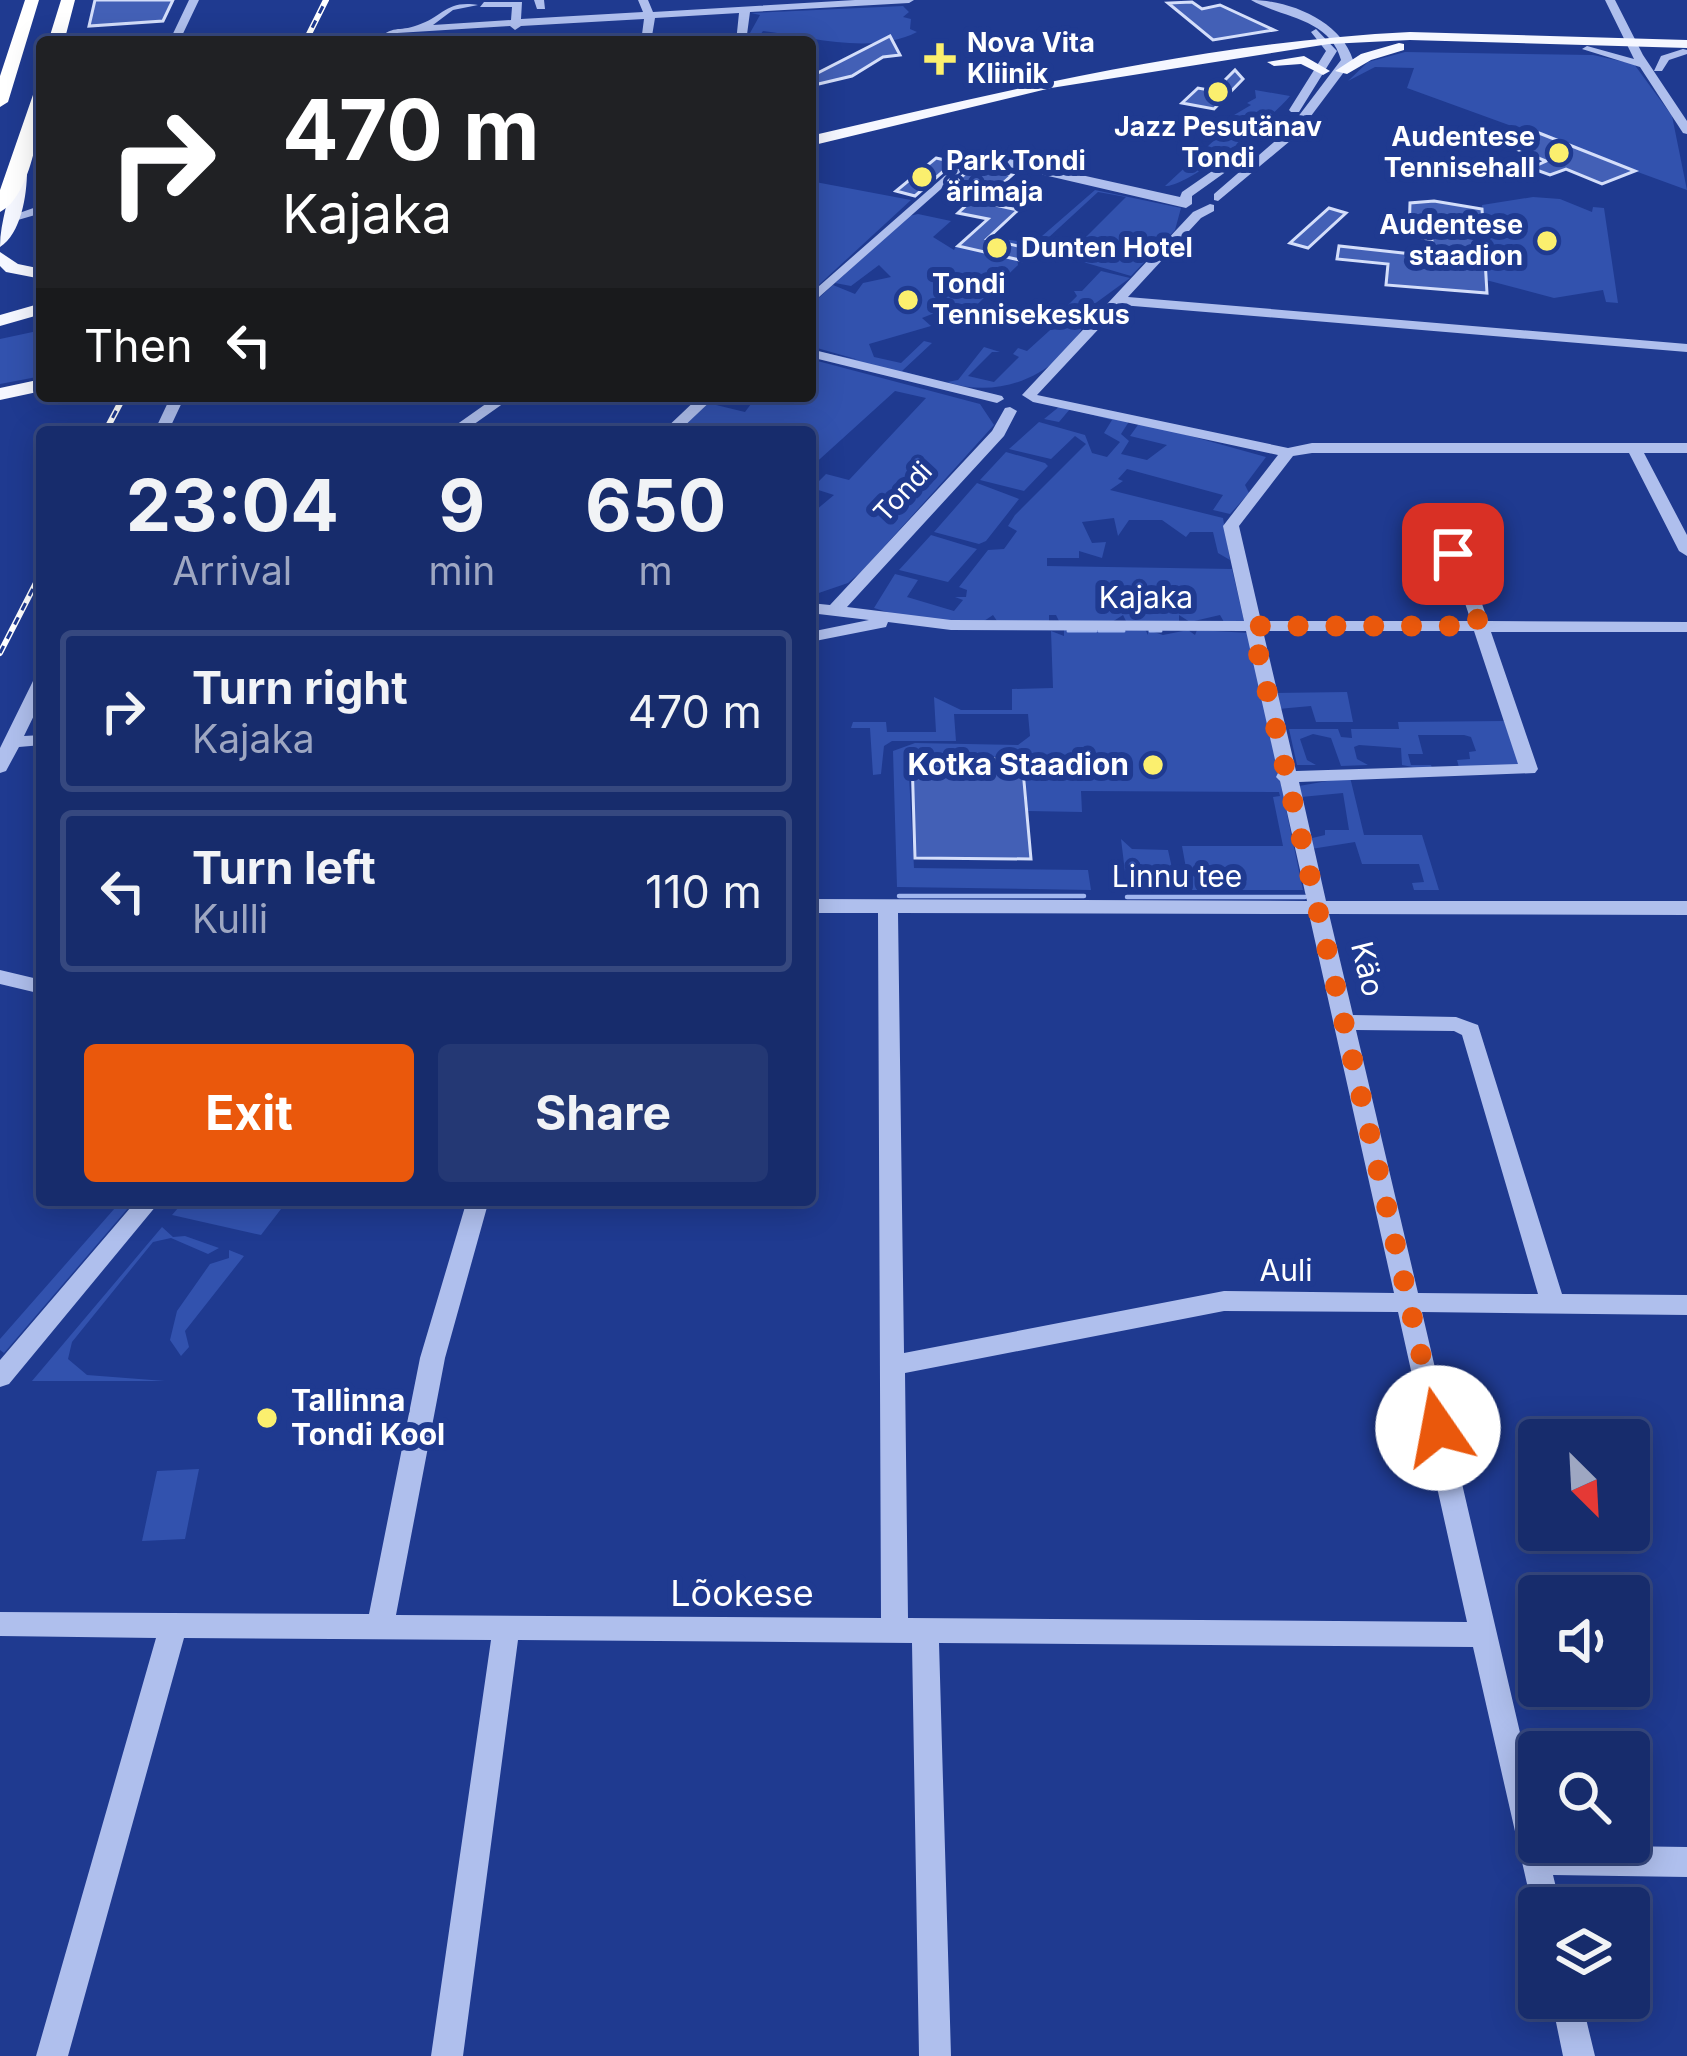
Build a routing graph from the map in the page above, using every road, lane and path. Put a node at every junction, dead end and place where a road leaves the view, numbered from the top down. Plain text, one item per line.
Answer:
1 (194, 0) edge
2 (581, 0) edge
3 (644, 0) edge
4 (910, 0) edge
5 (1256, 0) edge
6 (1610, 0) edge
7 (32, 2) edge
8 (481, 3) edge
9 (67, 4) edge
10 (734, 8) edge
11 (650, 17) junction
12 (587, 22) junction
13 (514, 27) junction
14 (420, 29) junction
15 (476, 33) edge
16 (58, 36) edge
17 (177, 36) edge
18 (387, 36) edge
19 (446, 36) edge
20 (647, 36) edge
21 (1451, 36) junction
22 (1412, 40) junction
23 (1332, 43) junction
24 (1686, 50) edge
25 (1644, 57) junction
26 (1228, 64) junction
27 (1323, 70) junction
28 (36, 92) edge
29 (2, 96) edge
30 (1687, 108) edge
31 (36, 112) edge
32 (1687, 130) edge
33 (816, 144) edge
34 (816, 145) edge
35 (1188, 200) junction
36 (1214, 202) junction
37 (9, 209) edge
38 (1190, 225) junction
39 (0, 242) edge
40 (0, 257) edge
41 (36, 273) edge
42 (816, 296) edge
43 (1122, 301) junction
44 (36, 314) edge
45 (36, 327) edge
46 (0, 328) edge
47 (1687, 348) edge
48 (816, 354) edge
49 (36, 383) edge
50 (0, 391) edge
51 (1031, 396) junction
52 (997, 399) junction
53 (498, 402) edge
54 (702, 402) edge
55 (1010, 411) junction
56 (462, 426) edge
57 (676, 426) edge
58 (1634, 448) junction
59 (1687, 448) edge
60 (1288, 453) junction
61 (1452, 541) dead end
62 (1687, 551) edge
63 (816, 608) edge
64 (835, 610) junction
65 (892, 622) junction
66 (1252, 626) junction
67 (1480, 626) junction
68 (1687, 627) edge
69 (840, 631) junction
70 (816, 638) edge
71 (36, 694) edge
72 (36, 740) edge
73 (13, 742) junction
74 (0, 767) edge
75 (1285, 777) junction
76 (816, 906) edge
77 (888, 908) junction
78 (1315, 908) junction
79 (1687, 908) edge
80 (0, 976) edge
81 (36, 985) edge
82 (1342, 1022) junction
83 (145, 1206) edge
84 (476, 1206) edge
85 (1411, 1303) junction
86 (1553, 1304) junction
87 (1687, 1305) edge
88 (891, 1366) junction
89 (0, 1377) edge
90 (0, 1624) edge
91 (172, 1627) junction
92 (380, 1627) junction
93 (506, 1629) junction
94 (910, 1630) junction
95 (1484, 1635) junction
96 (1518, 1785) edge
97 (1650, 1862) edge
98 (1687, 1862) edge
99 (1571, 2019) edge
100 (52, 2056) edge
101 (447, 2056) edge
102 (935, 2056) edge
103 (1580, 2056) edge

1 - 17 street
2 - 12 street
3 - 11 street
4 - 10 street
5 - 23 street
6 - 25 street
7 - 9 highway
7 - 29 highway
8 - 13 street
8 - 14 street
8 - 15 street
9 - 16 highway
10 - 11 street
11 - 12 street
11 - 20 street
12 - 13 street
13 - 15 street
14 - 18 street
14 - 19 street
15 - 19 street
21 - 22 main road
21 - 23 main road
21 - 25 main road
22 - 23 main road
22 - 23 main road
22 - 23 main road
22 - 23 main road
22 - 25 main road
23 - 26 main road
23 - 27 street
23 - 33 main road
23 - 36 street
24 - 25 main road
24 - 25 street
25 - 30 street
25 - 32 street
26 - 27 main road
26 - 34 main road
27 - 35 street
28 - 29 highway
31 - 37 highway
35 - 36 street
35 - 38 street
35 - 42 street
36 - 38 street
37 - 39 main road
38 - 43 street
40 - 41 main road
43 - 47 street
43 - 51 street
44 - 46 main road
45 - 46 main road
48 - 52 street
49 - 50 main road
51 - 52 street
51 - 55 street
51 - 60 street
52 - 55 street
53 - 56 street
54 - 57 street
55 - 64 street, Tondi
58 - 59 street
58 - 60 street
58 - 62 street
60 - 66 street, Käo
61 - 67 street
63 - 64 street, Kajaka
64 - 65 street, Kajaka
64 - 69 street
65 - 66 street, Kajaka
65 - 69 street, Kajaka
66 - 67 street, Kajaka
66 - 75 street, Käo
67 - 68 street, Kajaka
67 - 75 street
69 - 70 street, Kajaka
71 - 73 street
72 - 73 street
73 - 74 street
75 - 78 street, Käo
76 - 77 street, Linnu tee
77 - 78 street, Linnu tee
77 - 88 street
78 - 79 street, Linnu tee
78 - 82 street, Käo
80 - 81 street
82 - 85 street, Käo
82 - 86 street
83 - 89 street
84 - 92 street
85 - 86 street, Auli
85 - 88 street, Auli
85 - 95 street, Käo
86 - 87 street, Auli
88 - 94 street
90 - 91 street, Lõokese
91 - 92 street, Lõokese
91 - 100 street
92 - 93 street, Lõokese
93 - 94 street, Lõokese
93 - 101 street
94 - 95 street, Lõokese
94 - 102 street
95 - 96 street, Käo
97 - 98 street
99 - 103 street

